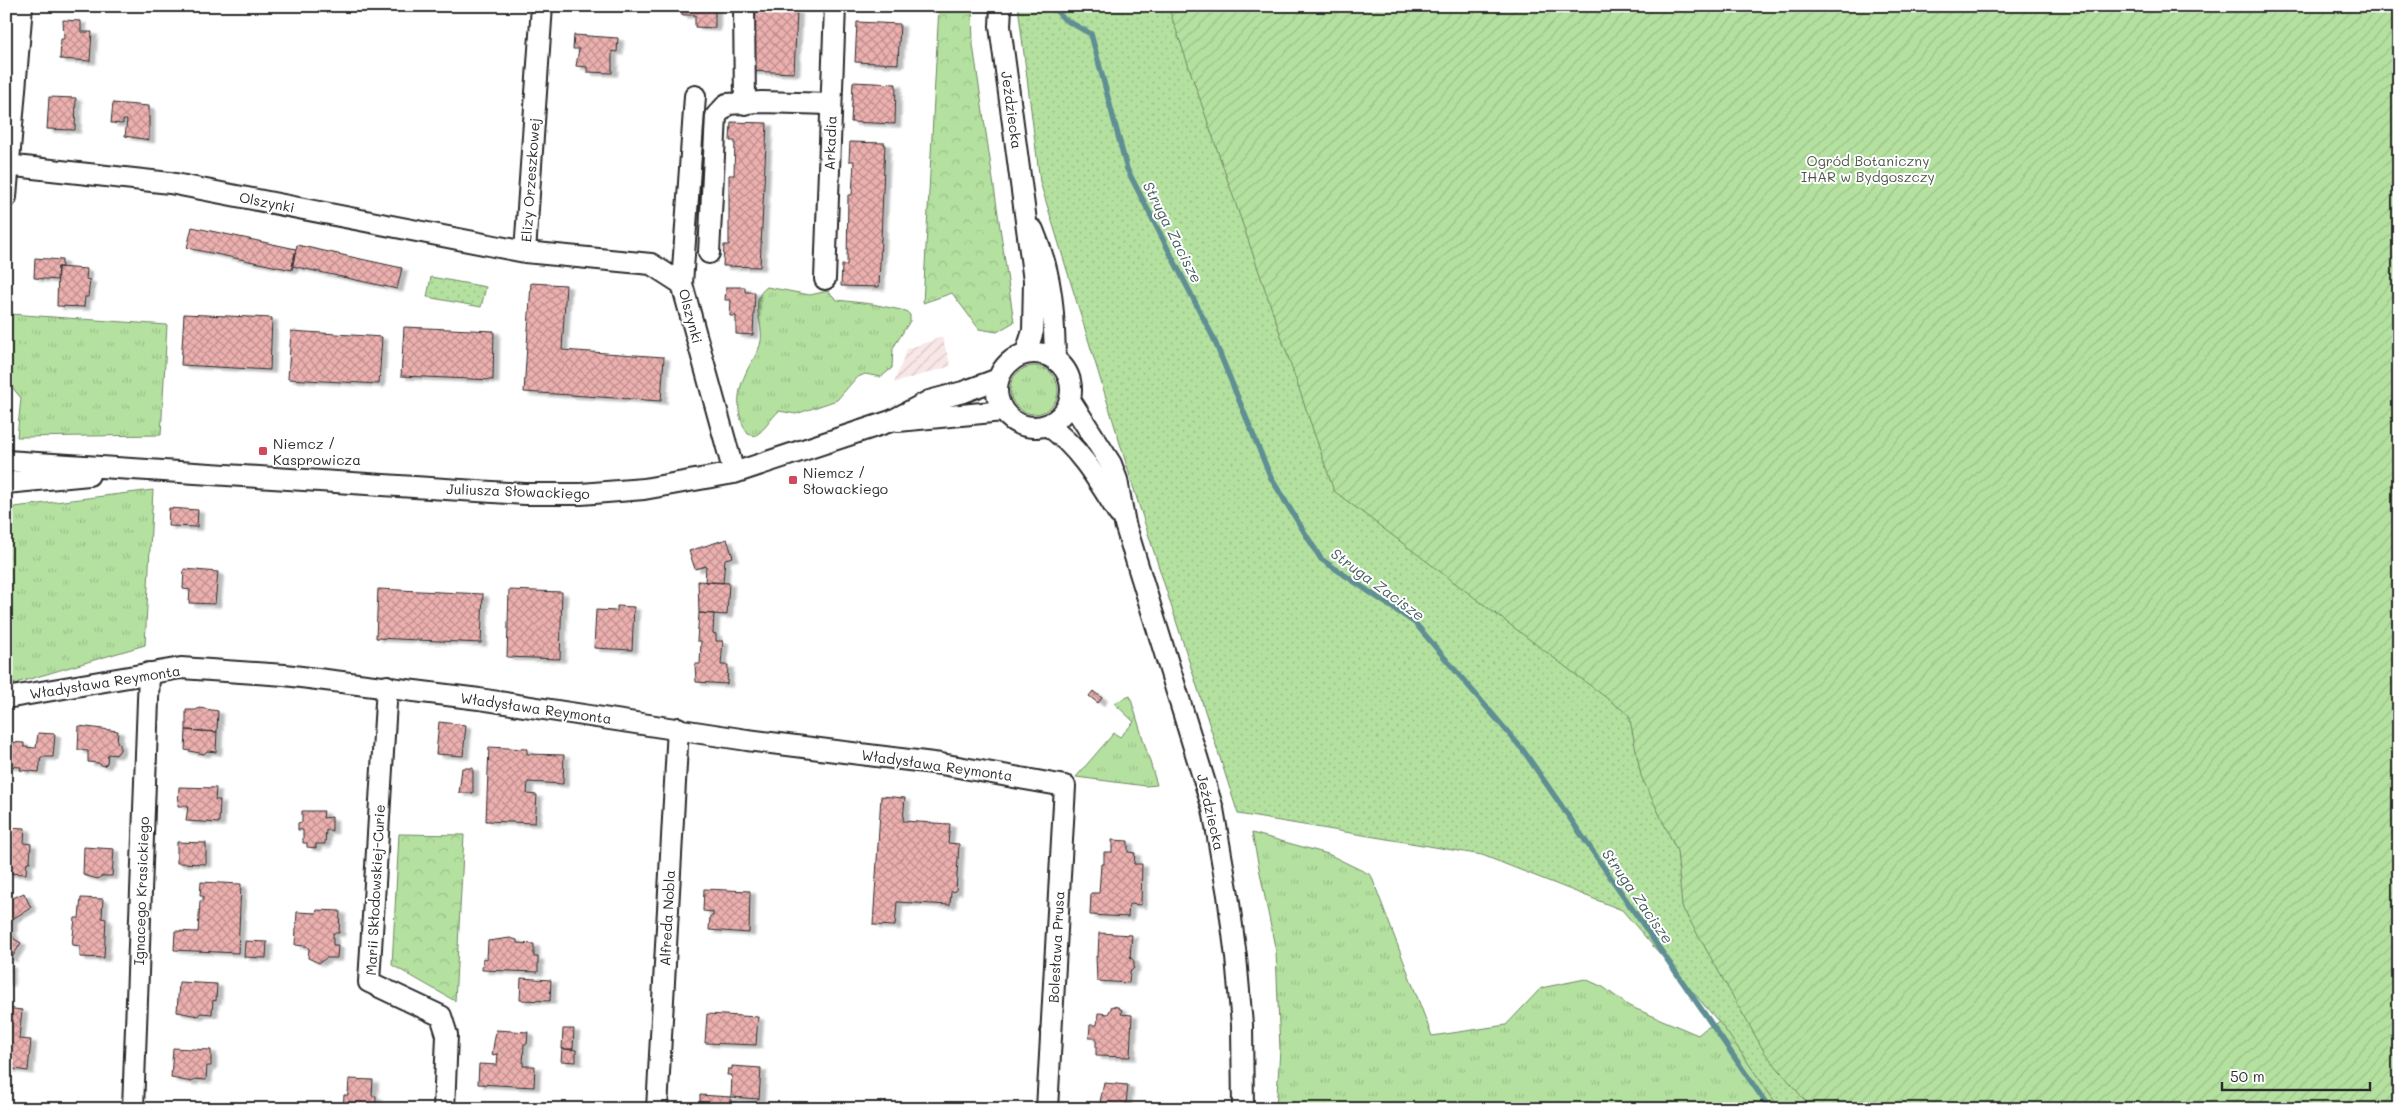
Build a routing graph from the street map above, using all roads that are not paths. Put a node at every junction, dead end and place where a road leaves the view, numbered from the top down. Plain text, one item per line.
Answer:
1 (22, 6) edge
2 (542, 6) edge
3 (744, 6) edge
4 (835, 6) edge
5 (1001, 6) edge
6 (695, 96) dead end
7 (744, 104) junction
8 (831, 104) junction
9 (7, 165) edge
10 (6, 197) edge
11 (1026, 214) junction
12 (525, 252) junction
13 (709, 253) dead end
14 (825, 279) dead end
15 (682, 284) junction
16 (1026, 353) junction
17 (1055, 359) junction
18 (998, 379) junction
19 (1070, 400) junction
20 (1003, 411) junction
21 (891, 421) junction
22 (1047, 424) junction
23 (6, 461) edge
24 (137, 470) junction
25 (734, 473) junction
26 (6, 482) edge
27 (1125, 524) junction
28 (149, 673) junction
29 (387, 686) junction
30 (6, 698) edge
31 (678, 728) junction
32 (1065, 786) joint
33 (133, 1109) edge
34 (444, 1109) edge
35 (657, 1109) edge
36 (1047, 1109) edge
37 (1243, 1109) edge

1 - 9 street
2 - 12 street, Elizy Orzeszkowej
3 - 7 street
4 - 8 street, Arkadia
5 - 11 street, Jeździecka
6 - 15 street, Olszynki
7 - 8 street
7 - 13 street
8 - 14 street, Arkadia
9 - 10 street
9 - 12 street, Olszynki
11 - 16 street, Jeździecka
11 - 17 street, Jeździecka
12 - 15 street, Elizy Orzeszkowej
15 - 25 street, Olszynki
16 - 17 street
16 - 18 street
17 - 19 street
18 - 20 street
18 - 21 street, Juliusza Słowackiego
19 - 22 street
19 - 27 street, Jeździecka
20 - 21 street, Juliusza Słowackiego
20 - 22 street
21 - 25 street, Juliusza Słowackiego
22 - 27 street, Jeździecka
23 - 24 street, Juliusza Słowackiego
24 - 25 street, Juliusza Słowackiego
24 - 26 street, Juliusza Słowackiego
27 - 37 street, Jeździecka
28 - 29 street, Władysława Reymonta
28 - 30 street, Władysława Reymonta
28 - 33 street, Ignacego Krasickiego
29 - 31 street, Władysława Reymonta
29 - 34 street, Marii Skłodowskiej-Curie
31 - 32 street, Władysława Reymonta
31 - 35 street, Alfreda Nobla
32 - 36 street, Bolesława Prusa

